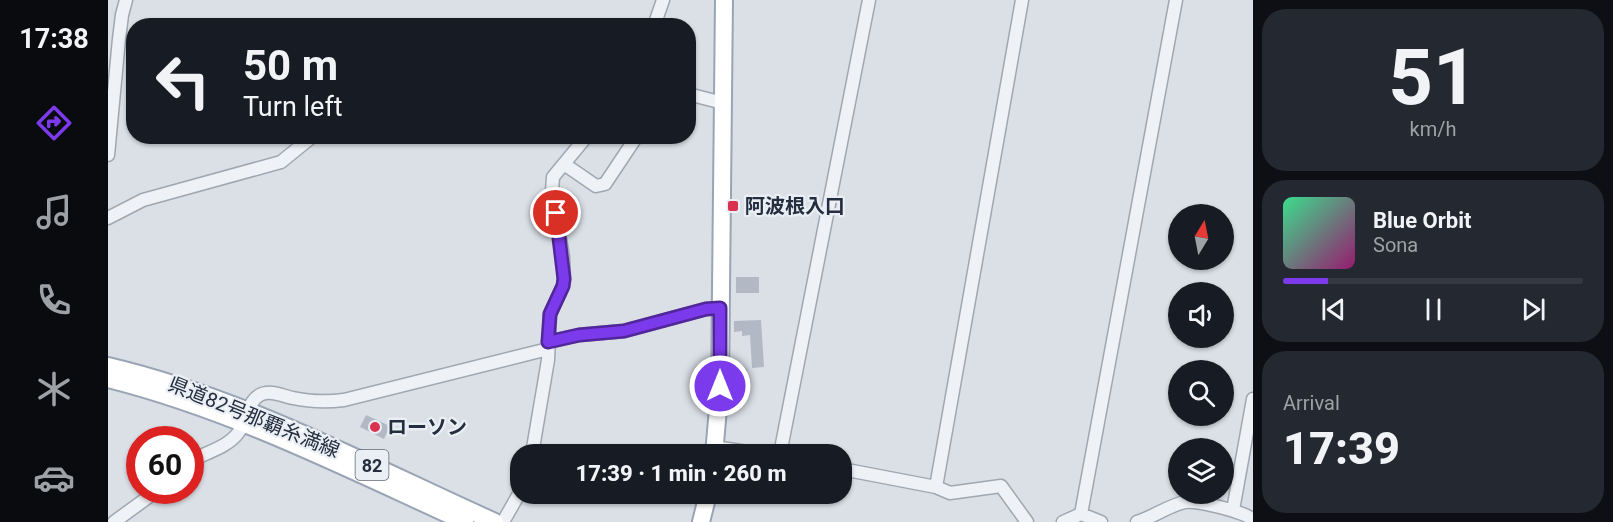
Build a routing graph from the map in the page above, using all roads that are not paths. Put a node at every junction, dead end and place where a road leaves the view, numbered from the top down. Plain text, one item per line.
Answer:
1 (126, 0) edge
2 (663, 0) edge
3 (724, 0) edge
4 (869, 0) edge
5 (1022, 0) edge
6 (1176, 0) edge
7 (657, 18) edge
8 (696, 96) edge
9 (723, 103) junction
10 (303, 144) edge
11 (580, 144) edge
12 (632, 144) edge
13 (108, 155) edge
14 (564, 164) junction
15 (108, 218) edge
16 (720, 308) junction
17 (548, 346) junction
18 (108, 366) edge
19 (108, 379) edge
20 (1253, 399) edge
21 (246, 418) junction
22 (534, 444) edge
23 (716, 444) edge
24 (782, 444) edge
25 (204, 454) edge
26 (852, 471) edge
27 (936, 487) junction
28 (139, 504) edge
29 (513, 504) edge
30 (706, 504) edge
31 (1233, 510) junction
32 (1081, 514) junction
33 (1253, 520) edge
34 (114, 522) edge
35 (465, 522) edge
36 (495, 522) edge
37 (503, 522) edge
38 (701, 522) edge
39 (1027, 522) edge
40 (1063, 522) edge
41 (1101, 522) edge
42 (1137, 522) edge

1 - 13 street
2 - 7 street
3 - 9 main road
4 - 24 street
5 - 27 street
6 - 32 street
8 - 9 street
9 - 16 main road
10 - 15 street
11 - 14 street
12 - 14 street
14 - 17 street
16 - 17 street
16 - 23 main road
17 - 21 street
17 - 22 street
18 - 21 main road, 県道82号那覇糸満線 / 82
19 - 21 main road, 県道82号那覇糸満線 / 82
20 - 31 street
21 - 25 street
21 - 35 main road, 県道82号那覇糸満線 / 82
21 - 36 main road, 県道82号那覇糸満線 / 82
26 - 27 street
27 - 39 street
28 - 34 street
29 - 37 street
30 - 38 main road
31 - 33 street
31 - 42 street
32 - 40 street
32 - 41 street

